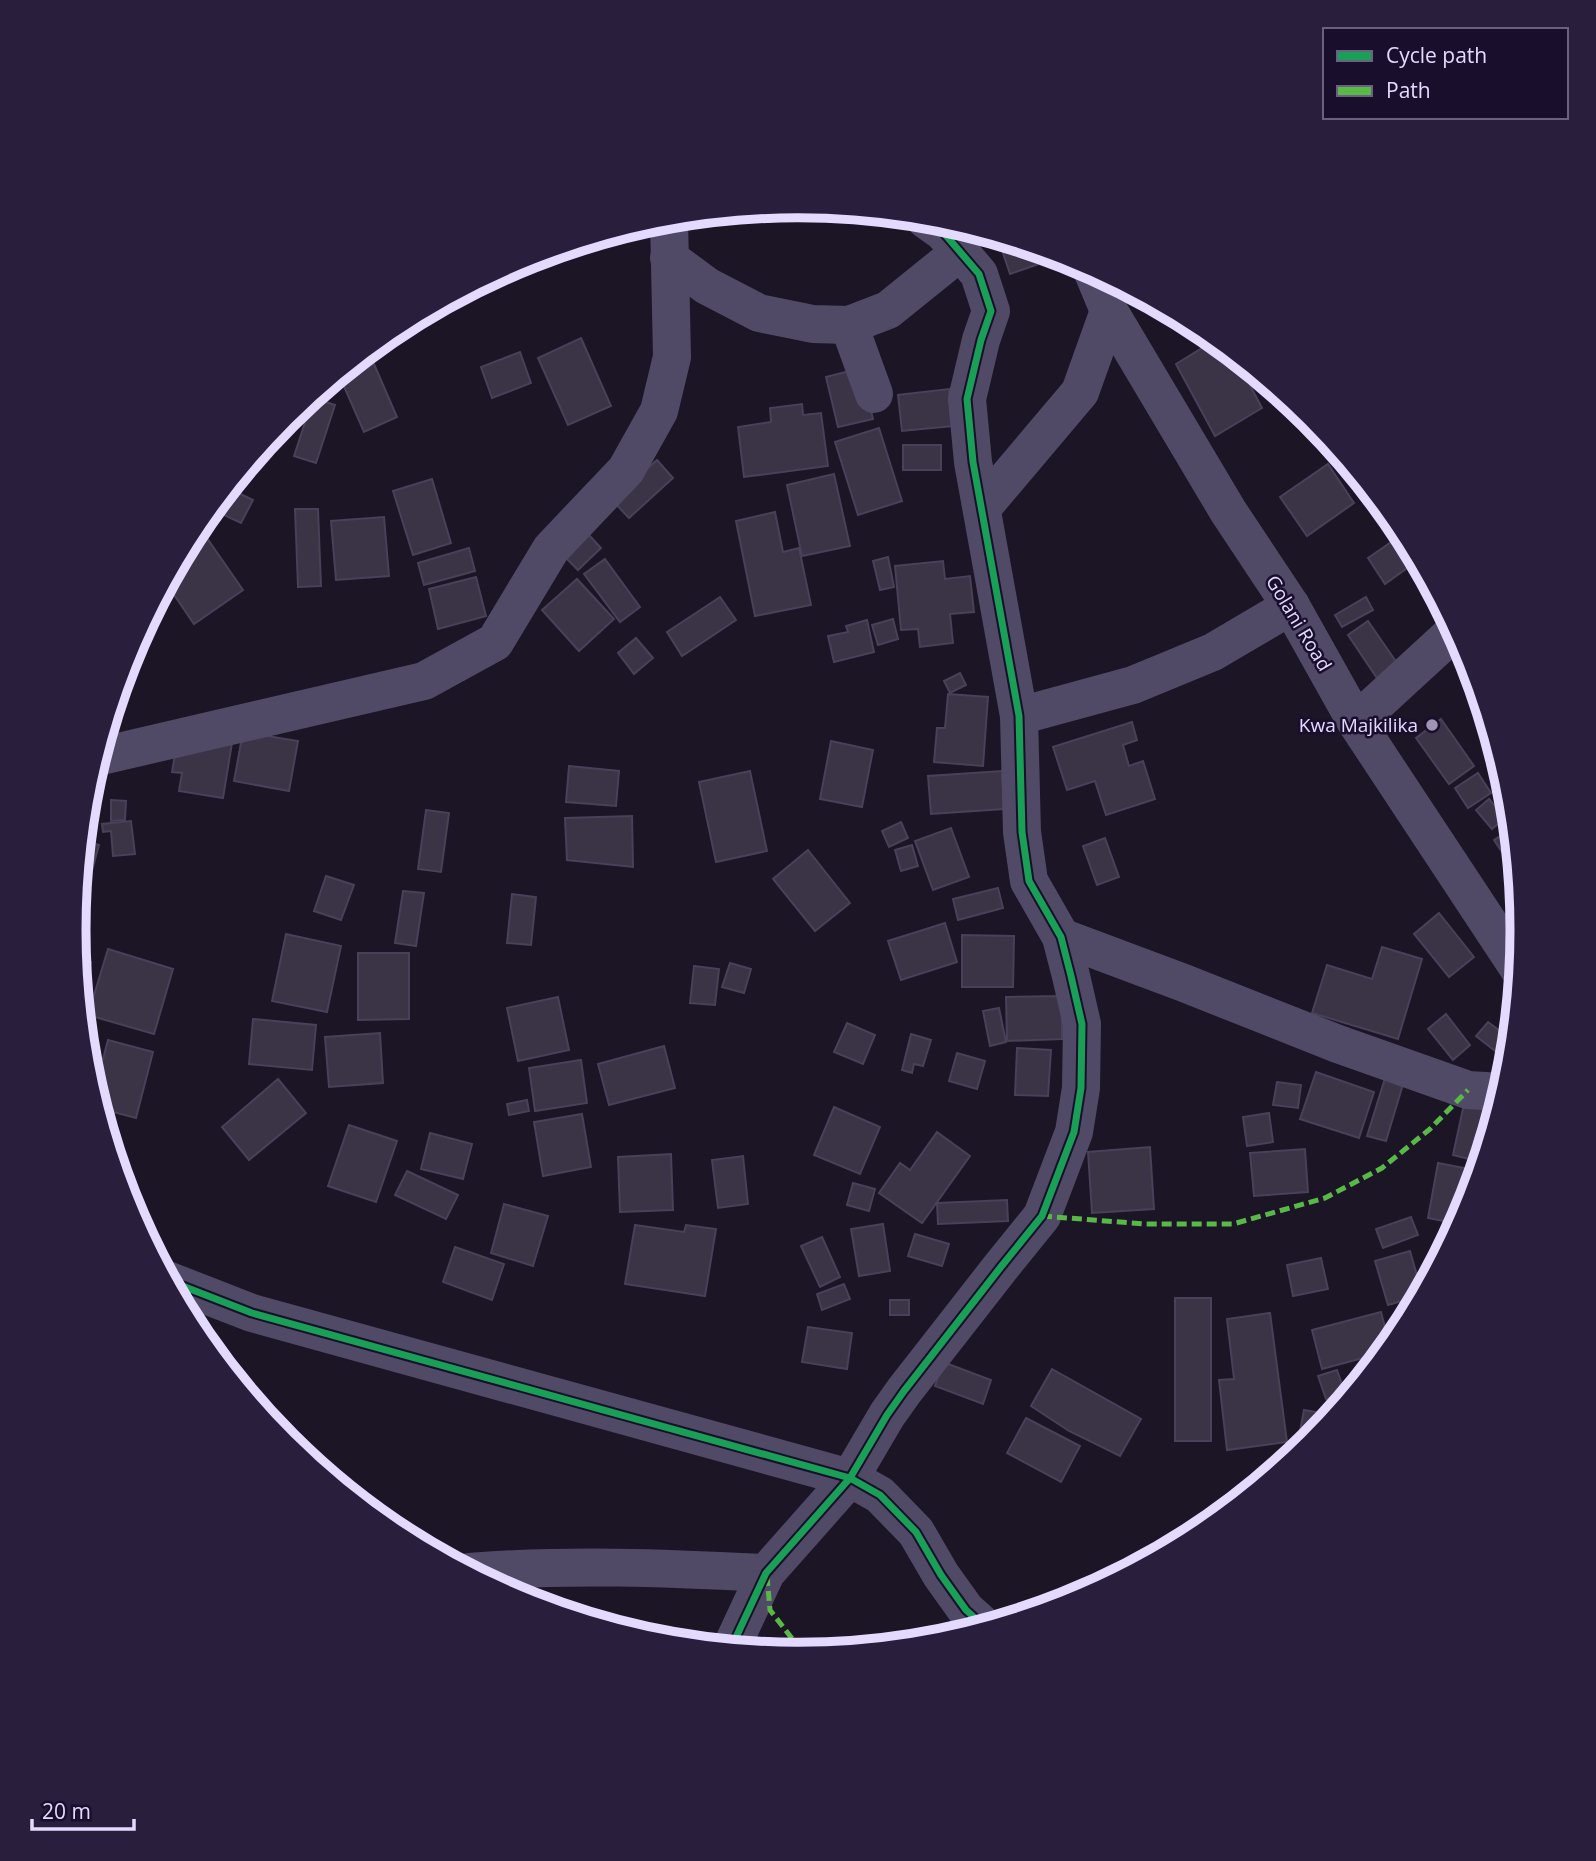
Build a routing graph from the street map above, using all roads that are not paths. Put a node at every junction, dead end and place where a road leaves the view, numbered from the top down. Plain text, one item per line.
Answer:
1 (669, 230) edge
2 (945, 234) edge
3 (960, 252) junction
4 (669, 258) junction
5 (1097, 285) edge
6 (1109, 311) junction
7 (849, 325) junction
8 (874, 394) dead end
9 (982, 508) junction
10 (1291, 606) junction
11 (1447, 638) edge
12 (1019, 716) junction
13 (1356, 722) junction
14 (108, 754) edge
15 (1061, 937) junction
16 (1509, 954) edge
17 (1492, 1091) edge
18 (180, 1285) edge
19 (850, 1478) junction
20 (487, 1571) edge
21 (766, 1573) junction
22 (976, 1619) edge
23 (735, 1640) edge

1 - 4 street
2 - 3 street
3 - 7 street
3 - 9 street
4 - 7 street
4 - 14 street
5 - 6 street, Golani Road
6 - 9 street
6 - 10 street, Golani Road
7 - 8 street
9 - 12 street
10 - 12 street
10 - 13 street, Golani Road
11 - 13 street
12 - 15 street
13 - 16 street, Golani Road
15 - 17 street
15 - 19 street
18 - 19 street
19 - 21 street
19 - 22 street
20 - 21 street
21 - 23 street

